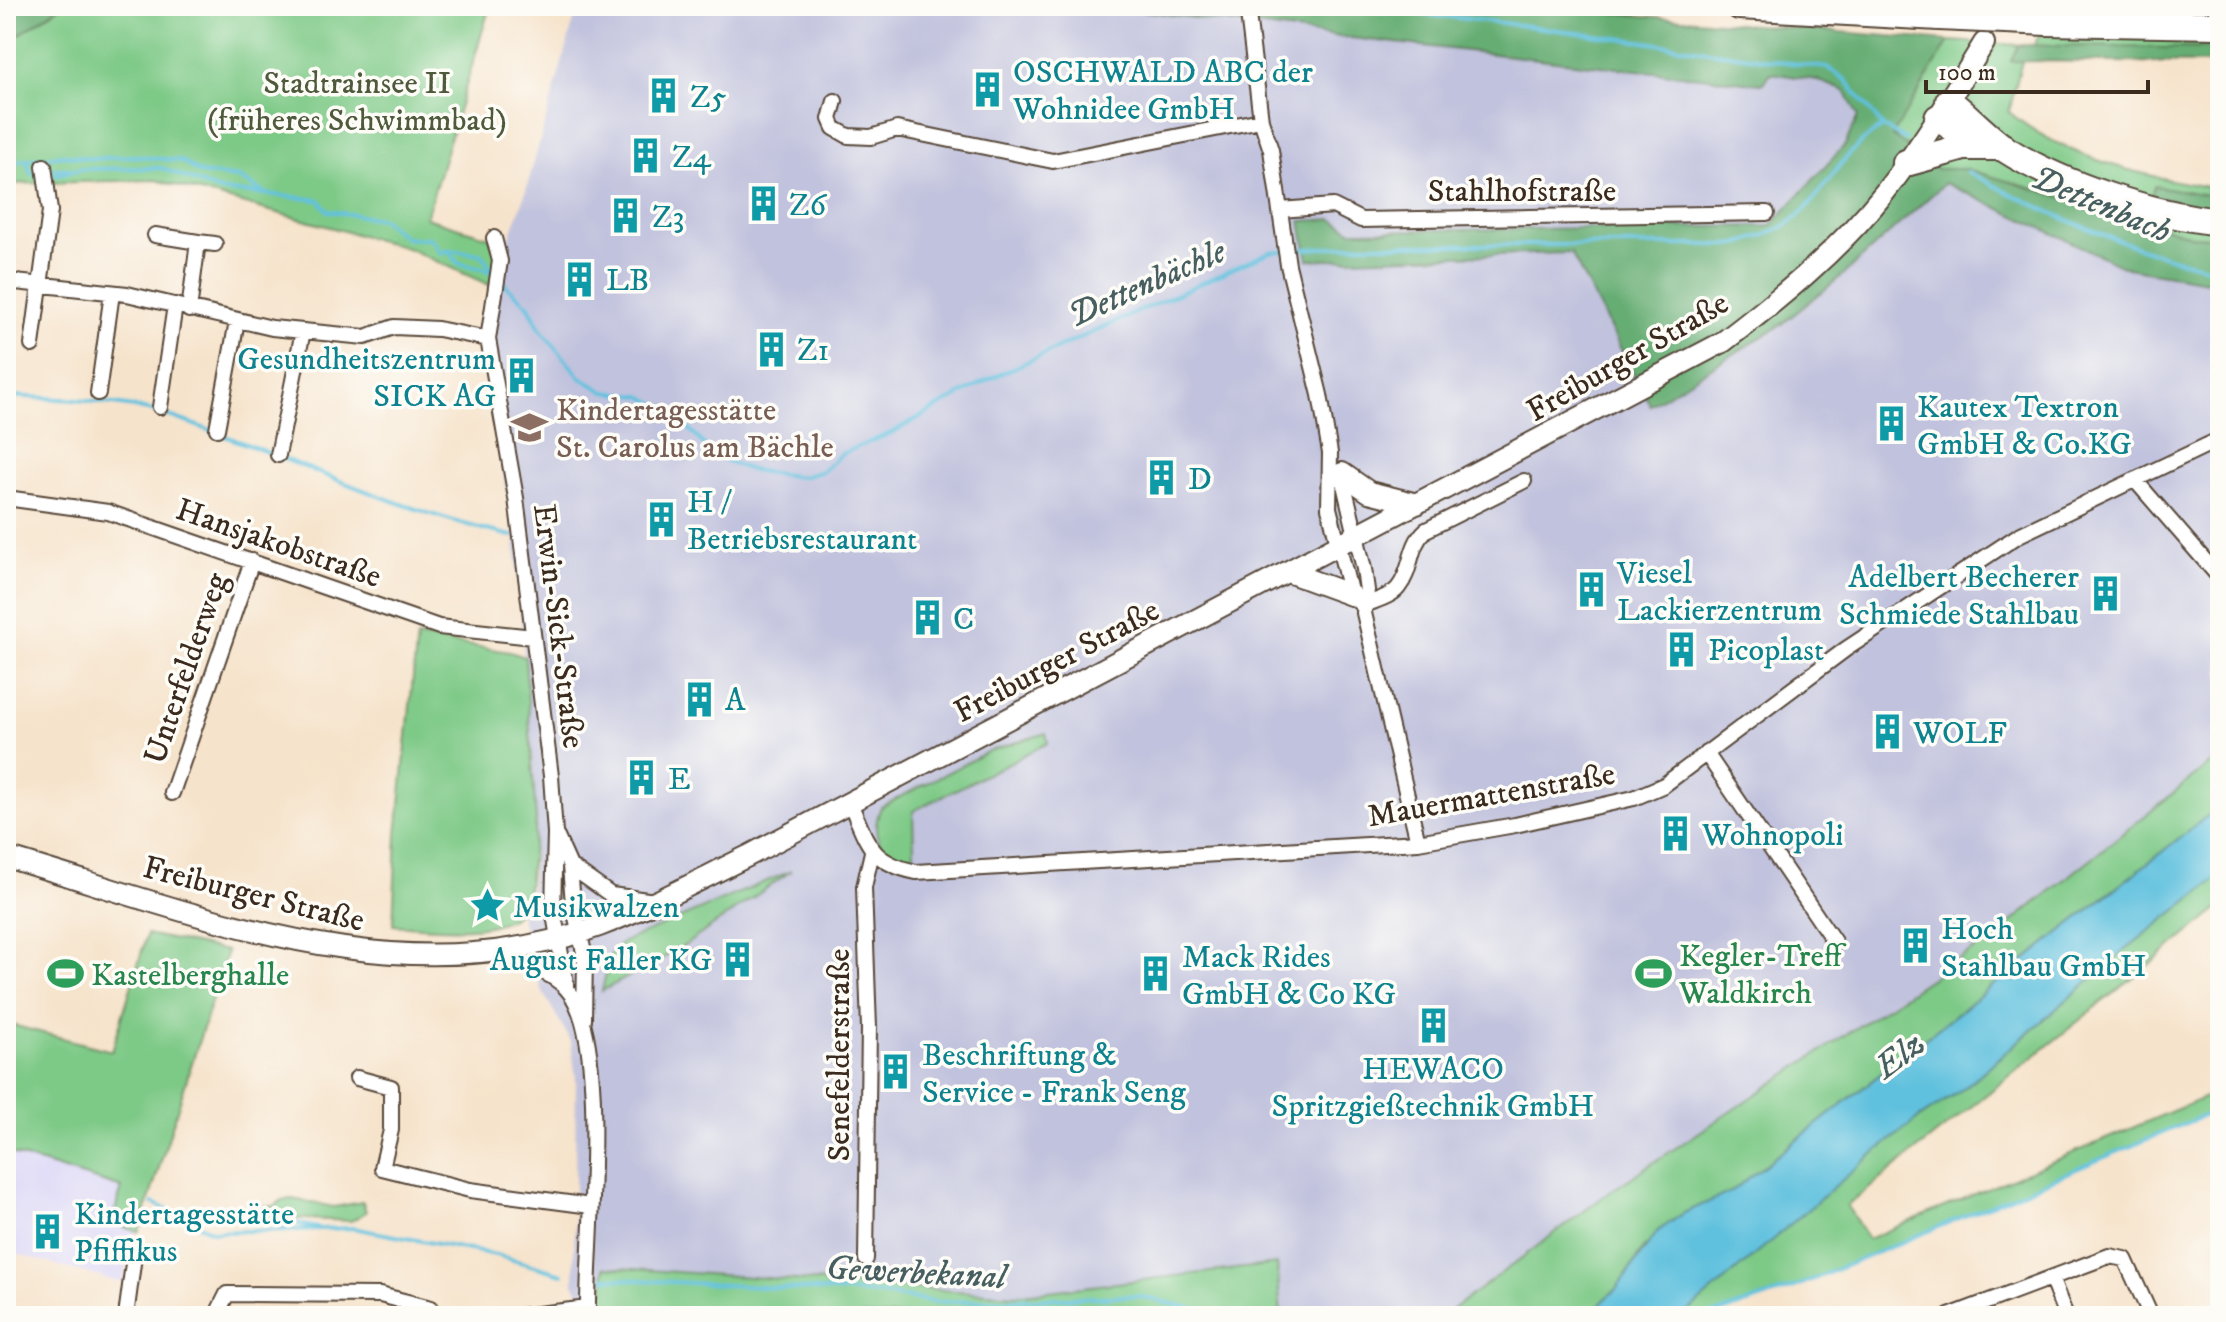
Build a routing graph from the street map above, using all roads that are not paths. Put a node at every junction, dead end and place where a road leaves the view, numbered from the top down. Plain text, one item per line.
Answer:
1 (1739, 6) edge
2 (1248, 11) edge
3 (2220, 25) edge
4 (1984, 43) dead end
5 (835, 101) dead end
6 (1944, 110) junction
7 (1261, 120) junction
8 (1992, 147) junction
9 (1906, 163) junction
10 (44, 166) dead end
11 (1280, 210) junction
12 (1767, 213) dead end
13 (2220, 222) edge
14 (155, 235) dead end
15 (494, 238) dead end
16 (198, 242) junction
17 (215, 244) dead end
18 (6, 281) edge
19 (42, 287) junction
20 (112, 293) junction
21 (182, 308) junction
22 (237, 321) junction
23 (303, 331) junction
24 (488, 339) junction
25 (32, 345) dead end
26 (98, 393) dead end
27 (160, 407) dead end
28 (217, 429) dead end
29 (2220, 439) edge
30 (278, 455) dead end
31 (1336, 466) junction
32 (2135, 480) junction
33 (1524, 481) dead end
34 (6, 498) edge
35 (1417, 504) junction
36 (1357, 535) junction
37 (1338, 545) junction
38 (252, 561) junction
39 (1288, 572) junction
40 (2220, 578) edge
41 (1357, 600) junction
42 (533, 637) junction
43 (1706, 753) junction
44 (172, 793) dead end
45 (850, 803) junction
46 (555, 833) junction
47 (1418, 842) junction
48 (872, 852) junction
49 (6, 857) edge
50 (570, 866) junction
51 (656, 901) junction
52 (580, 932) junction
53 (557, 939) junction
54 (1835, 943) dead end
55 (486, 952) junction
56 (567, 989) junction
57 (584, 1025) junction
58 (357, 1078) dead end
59 (591, 1206) junction
60 (134, 1256) dead end
61 (866, 1259) dead end
62 (2051, 1278) junction
63 (588, 1312) edge
64 (126, 1316) edge
65 (216, 1316) edge
66 (434, 1316) edge
67 (522, 1316) edge
68 (1949, 1316) edge
69 (2066, 1316) edge
70 (2151, 1316) edge

1 - 3 highway, bridge
2 - 7 street
4 - 6 street, Freiburger Straße
5 - 7 street
6 - 8 highway
6 - 9 street, Freiburger Straße
7 - 11 street
8 - 9 highway
8 - 13 highway
9 - 35 street, Freiburger Straße
10 - 19 street
11 - 12 street, Stahlhofstraße
11 - 31 street
14 - 16 street
15 - 24 street, Erwin-Sick-Straße
16 - 17 street
16 - 21 street
18 - 19 street
19 - 20 street
19 - 25 street
20 - 21 street
20 - 26 street
21 - 22 street
21 - 27 street
22 - 23 street
22 - 28 street
23 - 24 street
23 - 30 street
24 - 42 street, Erwin-Sick-Straße
29 - 32 street, Mauermattenstraße
31 - 35 street
31 - 36 street
31 - 37 street
32 - 40 street
32 - 43 street, Mauermattenstraße
33 - 41 street
34 - 38 street, Hansjakobstraße
35 - 36 street, Freiburger Straße
36 - 37 street, Freiburger Straße
36 - 41 street
37 - 39 street, Freiburger Straße
37 - 41 street
38 - 42 street, Hansjakobstraße
38 - 44 street, Unterfelderweg
39 - 41 street
39 - 45 street, Freiburger Straße
41 - 47 street
42 - 46 street, Erwin-Sick-Straße
43 - 47 street, Mauermattenstraße
43 - 54 street
45 - 48 street
45 - 51 street, Freiburger Straße
46 - 50 street, Erwin-Sick-Straße
46 - 53 street, Erwin-Sick-Straße
47 - 48 street, Mauermattenstraße
48 - 61 street, Senefelderstraße
49 - 55 street, Freiburger Straße
50 - 51 street
50 - 52 street, Erwin-Sick-Straße
51 - 52 street, Freiburger Straße
52 - 53 street, Freiburger Straße
52 - 57 street, Erwin-Sick-Straße
53 - 55 street, Freiburger Straße
53 - 56 street, Erwin-Sick-Straße
55 - 56 street
56 - 57 street, Erwin-Sick-Straße
57 - 59 street
58 - 59 street
59 - 63 street
60 - 64 street
62 - 68 street
62 - 69 street
62 - 70 street
63 - 67 street
65 - 66 street

